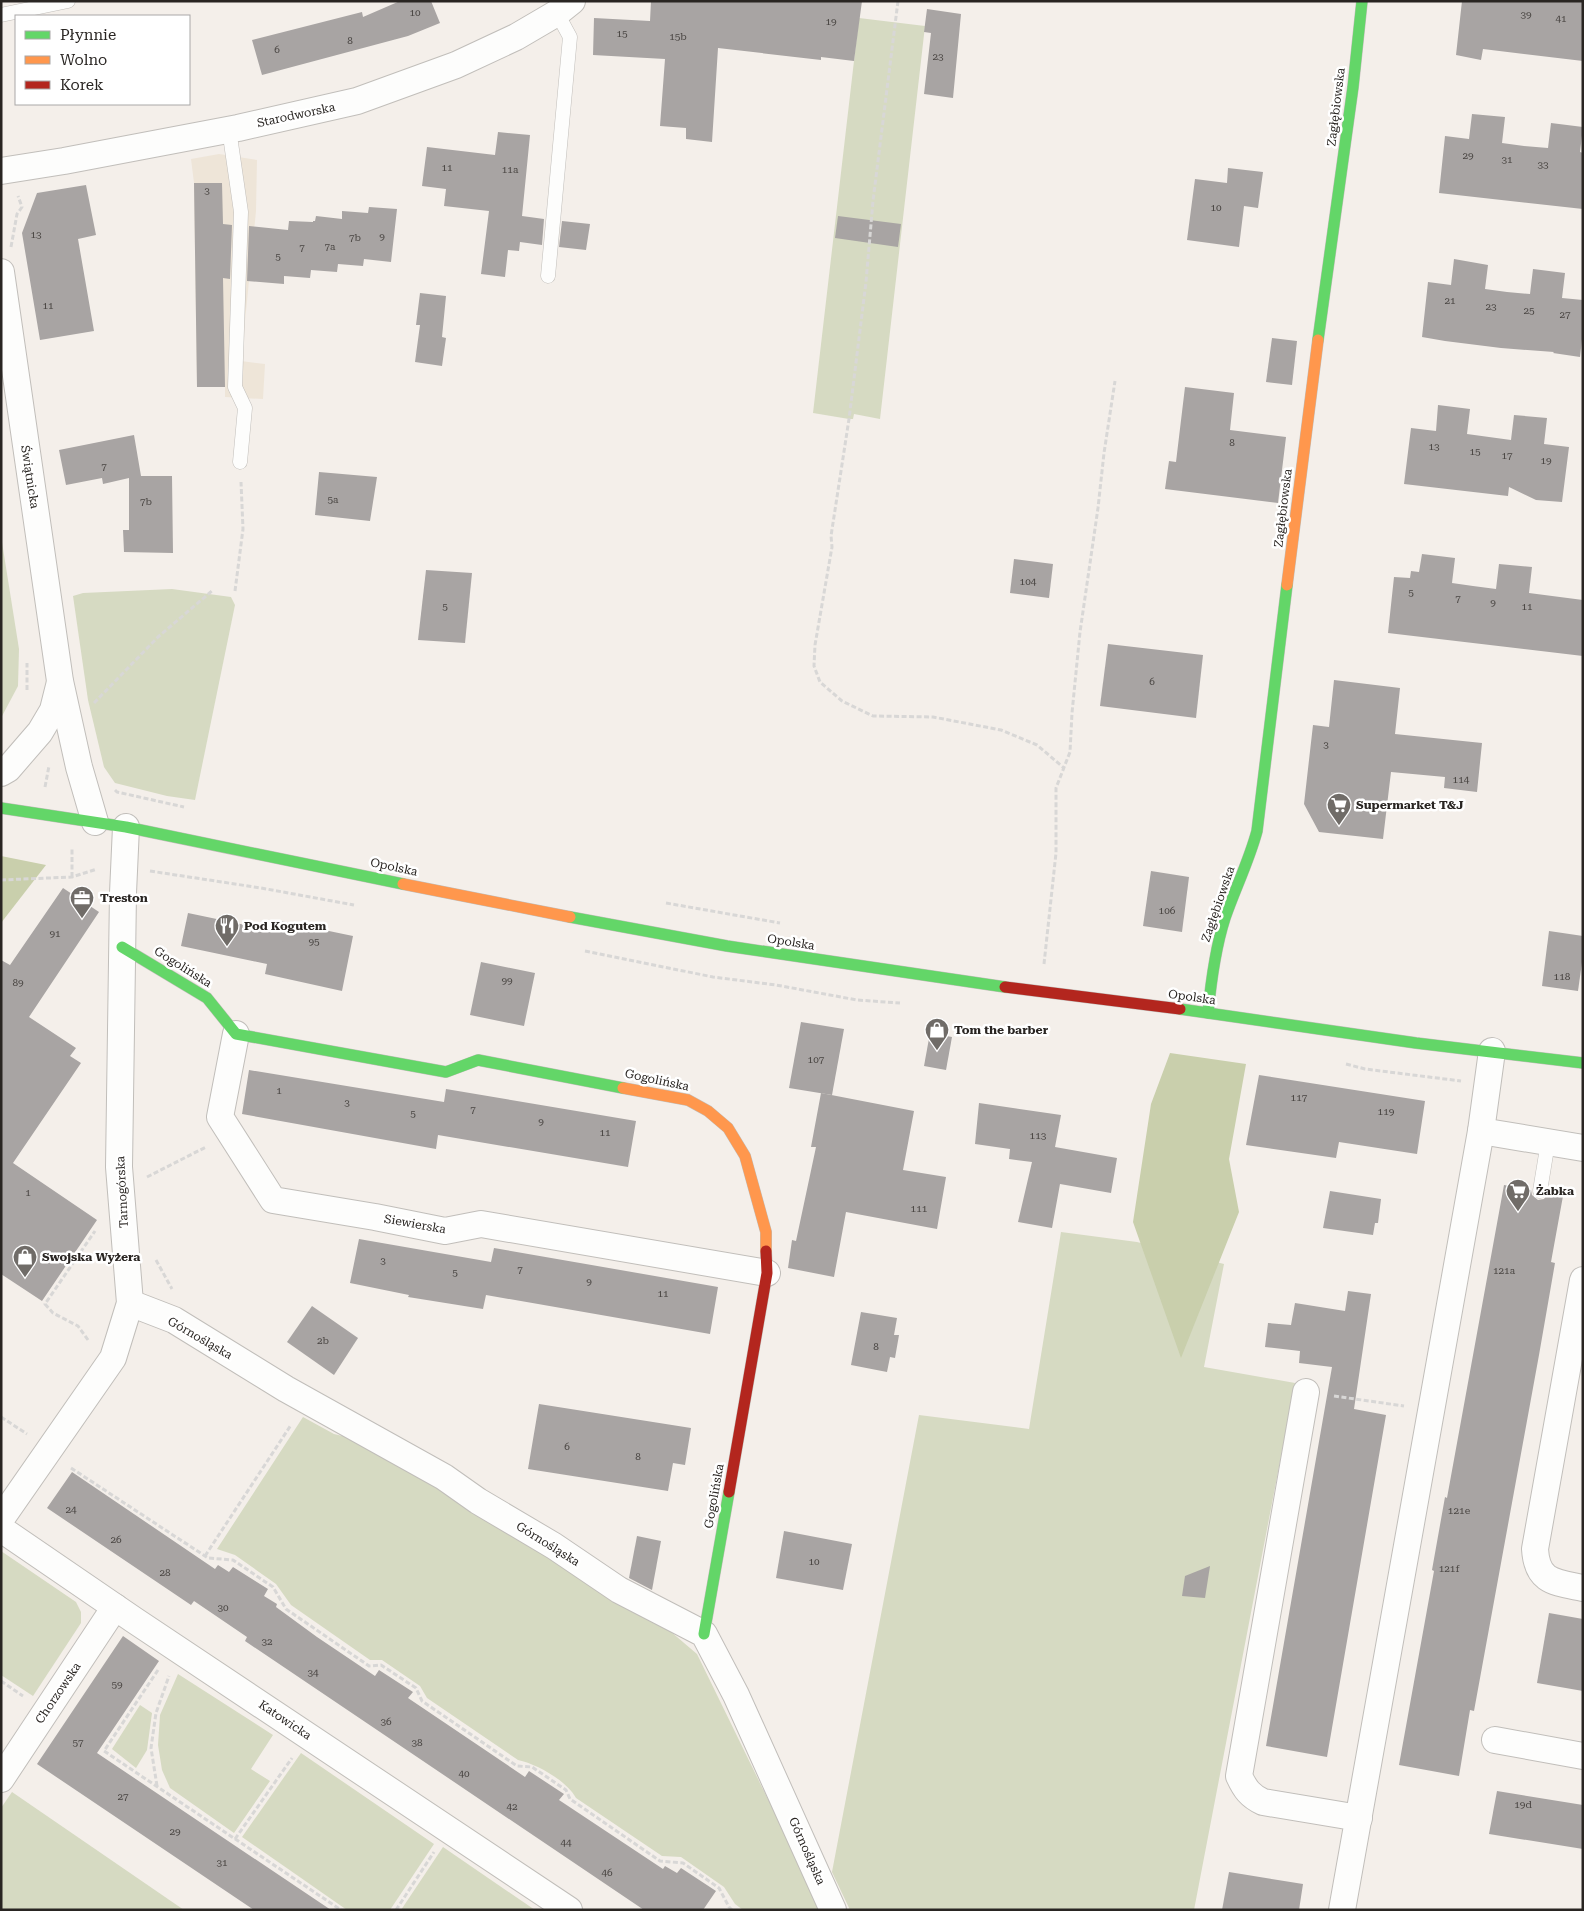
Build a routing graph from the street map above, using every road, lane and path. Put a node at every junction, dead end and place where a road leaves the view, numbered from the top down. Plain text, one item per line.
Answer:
1 (68, 1) edge
2 (898, 1) edge
3 (1362, 1) edge
4 (565, 7) edge
5 (1, 15) edge
6 (230, 129) junction
7 (1, 171) edge
8 (1, 272) edge
9 (548, 276) dead end
10 (1116, 381) dead end
11 (240, 462) joint
12 (213, 590) dead end
13 (234, 591) dead end
14 (27, 661) dead end
15 (60, 681) junction
16 (26, 697) dead end
17 (92, 706) dead end
18 (1064, 768) junction
19 (1, 773) edge
20 (112, 787) dead end
21 (1, 808) edge
22 (191, 809) dead end
23 (94, 822) junction
24 (126, 828) junction
25 (95, 869) dead end
26 (97, 876) dead end
27 (662, 902) dead end
28 (786, 924) dead end
29 (122, 947) junction
30 (1041, 990) junction
31 (1208, 1013) junction
32 (236, 1034) junction
33 (1492, 1051) junction
34 (1583, 1063) edge
35 (1481, 1131) junction
36 (232, 1134) junction
37 (1548, 1142) junction
38 (1583, 1148) edge
39 (146, 1178) dead end
40 (1540, 1191) dead end
41 (99, 1226) dead end
42 (767, 1273) junction
43 (1583, 1280) edge
44 (130, 1303) junction
45 (90, 1343) dead end
46 (1306, 1392) joint
47 (307, 1401) junction
48 (1572, 1403) edge
49 (1431, 1410) junction
50 (1, 1417) edge
51 (31, 1437) dead end
52 (68, 1466) dead end
53 (1, 1519) edge
54 (1, 1529) edge
55 (205, 1556) junction
56 (1583, 1588) edge
57 (115, 1607) junction
58 (704, 1634) junction
59 (162, 1664) dead end
60 (171, 1670) dead end
61 (1, 1681) edge
62 (27, 1698) dead end
63 (1495, 1740) dead end
64 (295, 1754) dead end
65 (1583, 1756) edge
66 (1, 1778) edge
67 (157, 1787) junction
68 (1359, 1818) junction
69 (236, 1839) junction
70 (436, 1849) dead end
71 (341, 1910) edge
72 (396, 1910) edge
73 (569, 1910) edge
74 (732, 1910) edge
75 (833, 1910) edge
76 (1342, 1910) edge

1 - 5 lane
2 - 18 path
3 - 31 street, Zagłębiowska
4 - 6 street, Starodworska
4 - 9 lane
6 - 7 street, Starodworska
6 - 11 lane
8 - 15 street, Świątnicka
10 - 18 path
11 - 13 path
12 - 17 path
14 - 16 path
15 - 19 street, Świątnicka
15 - 23 street, Świątnicka
18 - 30 path
20 - 22 path
21 - 23 street, Opolska
23 - 24 street, Opolska
24 - 29 street, Tarnogórska
24 - 30 street, Opolska
25 - 26 path
27 - 28 path
29 - 32 street, Gogolińska
29 - 44 street, Tarnogórska
30 - 31 street, Opolska
31 - 33 street, Opolska
32 - 36 street, Siewierska
32 - 42 street, Gogolińska
33 - 34 street, Opolska
33 - 35 street
35 - 37 street
35 - 49 street
36 - 39 path
36 - 42 street, Siewierska
37 - 38 street
37 - 40 lane
41 - 45 path
42 - 58 street, Gogolińska
43 - 48 street
44 - 47 street, Górnośląska
44 - 53 street, Tarnogórska
46 - 49 path
46 - 68 street
47 - 55 path
47 - 58 street, Górnośląska
48 - 56 street
49 - 68 street
50 - 51 path
52 - 55 path
54 - 57 street, Katowicka
55 - 74 path
57 - 66 street, Chorzowska
57 - 73 street, Katowicka
58 - 75 street, Górnośląska
59 - 67 path
60 - 67 path
61 - 62 path
63 - 65 street
64 - 69 path
67 - 69 path
68 - 76 street
69 - 71 path
70 - 72 path

